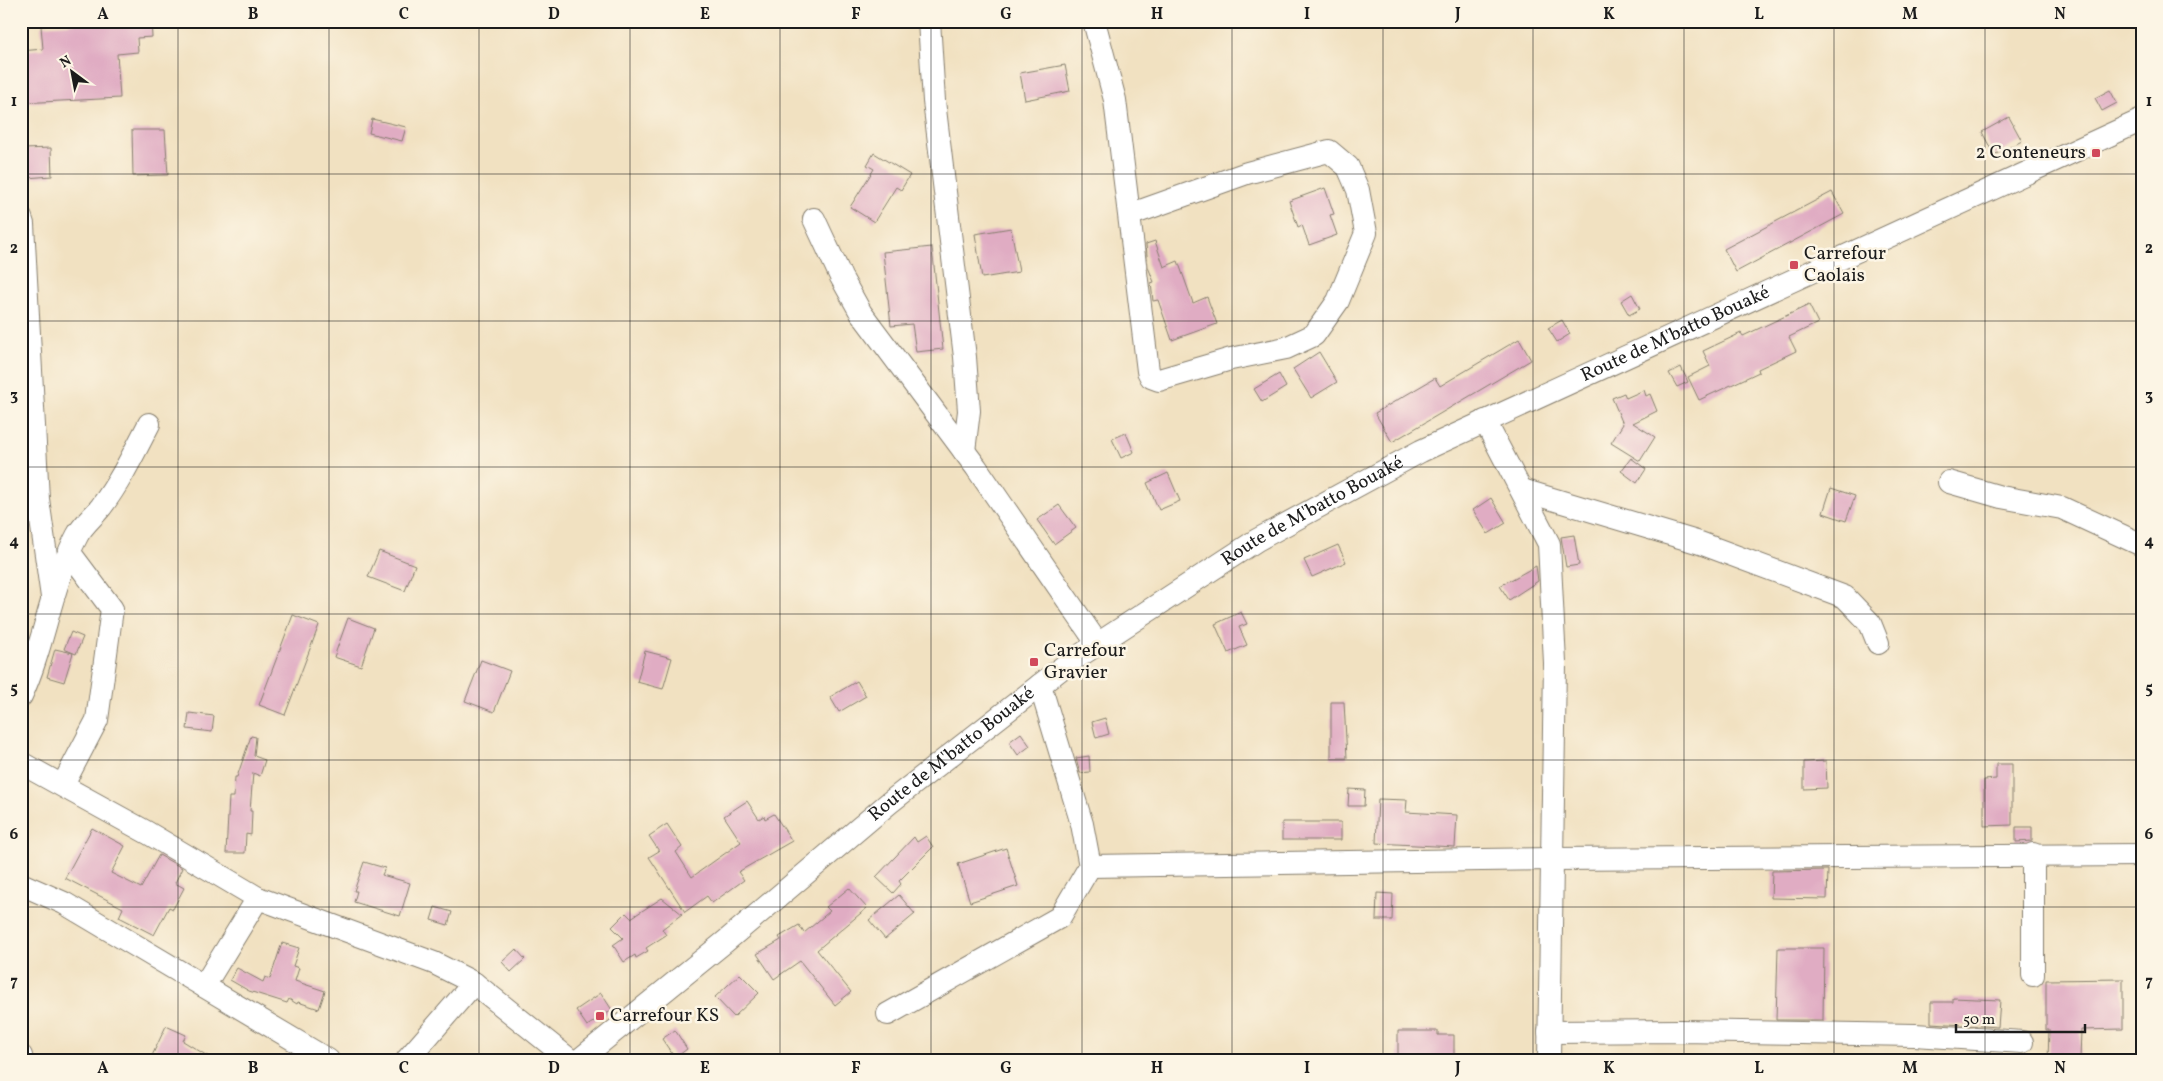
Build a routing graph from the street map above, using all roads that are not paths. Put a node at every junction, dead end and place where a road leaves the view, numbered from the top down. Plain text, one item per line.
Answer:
1 (929, 21) edge
2 (1094, 21) edge
3 (2142, 120) edge
4 (1128, 215) junction
5 (21, 218) edge
6 (814, 219) dead end
7 (1485, 421) junction
8 (149, 424) dead end
9 (964, 451) junction
10 (1949, 482) dead end
11 (1522, 490) junction
12 (2142, 546) edge
13 (70, 552) junction
14 (52, 598) junction
15 (1097, 643) junction
16 (1878, 643) dead end
17 (1040, 685) junction
18 (21, 696) edge
19 (21, 763) edge
20 (63, 785) junction
21 (2033, 854) junction
22 (2142, 855) edge
23 (1552, 859) junction
24 (1090, 866) junction
25 (21, 884) edge
26 (258, 898) junction
27 (2033, 974) dead end
28 (474, 983) junction
29 (204, 986) junction
30 (888, 1014) dead end
31 (1549, 1032) junction
32 (2022, 1042) dead end
33 (21, 1056) edge
34 (22, 1060) edge
35 (328, 1060) edge
36 (407, 1060) edge
37 (570, 1060) edge
38 (579, 1060) edge
39 (1548, 1060) edge

1 - 9 street
2 - 4 street
3 - 7 street, Route de M'batto Bouaké
4 - 4 street
5 - 14 street
6 - 9 street
7 - 11 street
7 - 15 street, Route de M'batto Bouaké
8 - 13 street
9 - 15 street
10 - 12 street
11 - 16 street
11 - 23 street
13 - 14 street
13 - 20 street
14 - 18 street
15 - 17 street, Route de M'batto Bouaké
17 - 24 street
17 - 38 street, Route de M'batto Bouaké
19 - 20 street
20 - 26 street
21 - 22 street
21 - 23 street
21 - 27 street
23 - 24 street
23 - 31 street
24 - 30 street
25 - 29 street
26 - 28 street
26 - 29 street
28 - 36 street
28 - 37 street
29 - 35 street
31 - 32 street
31 - 39 street
33 - 34 street

